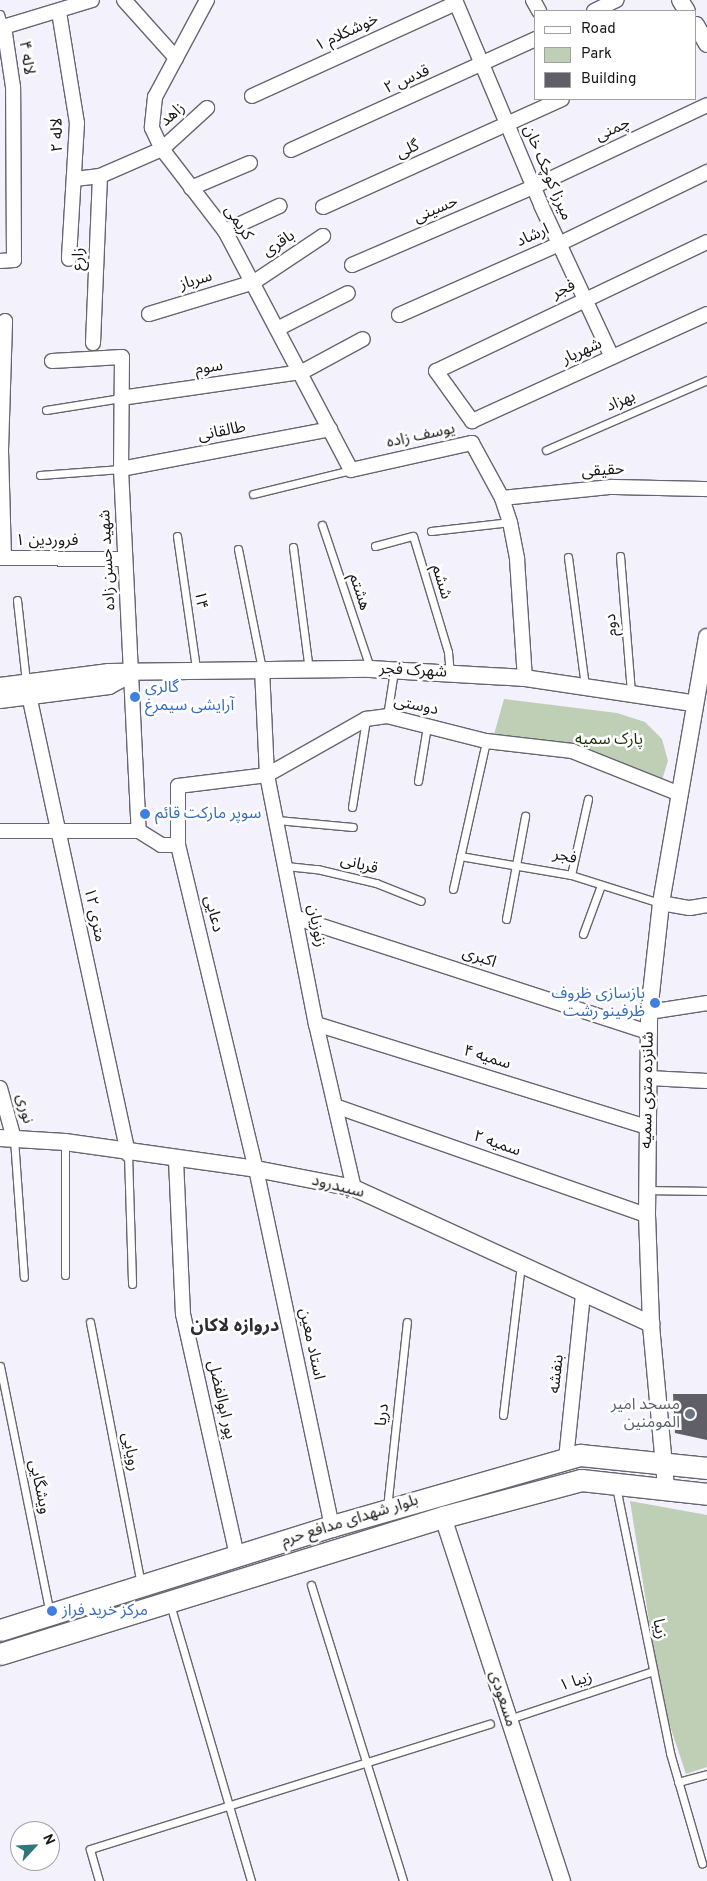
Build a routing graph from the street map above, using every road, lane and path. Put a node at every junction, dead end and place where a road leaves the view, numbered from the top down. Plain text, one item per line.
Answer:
1 (92, 0) edge
2 (124, 0) edge
3 (207, 0) edge
4 (618, 0) edge
5 (455, 1) edge
6 (596, 10) edge
7 (60, 12) junction
8 (1, 23) edge
9 (534, 40) edge
10 (176, 58) junction
11 (482, 65) junction
12 (252, 96) dead end
13 (560, 100) edge
14 (707, 105) edge
15 (207, 108) dead end
16 (507, 124) junction
17 (162, 148) junction
18 (291, 150) dead end
19 (250, 164) dead end
20 (707, 172) edge
21 (100, 176) junction
22 (75, 179) junction
23 (533, 187) junction
24 (191, 188) junction
25 (279, 206) dead end
26 (323, 207) dead end
27 (225, 231) junction
28 (323, 236) dead end
29 (707, 242) edge
30 (559, 244) junction
31 (69, 259) dead end
32 (0, 261) edge
33 (352, 265) dead end
34 (254, 282) junction
35 (348, 292) dead end
36 (586, 299) junction
37 (149, 314) dead end
38 (707, 314) edge
39 (399, 315) dead end
40 (5, 321) dead end
41 (279, 328) junction
42 (363, 339) dead end
43 (93, 343) dead end
44 (612, 358) junction
45 (52, 361) dead end
46 (302, 372) junction
47 (707, 380) edge
48 (121, 398) junction
49 (46, 410) dead end
50 (472, 421) joint
51 (330, 429) junction
52 (546, 450) dead end
53 (121, 470) junction
54 (352, 470) junction
55 (40, 475) dead end
56 (707, 489) edge
57 (253, 494) dead end
58 (502, 498) junction
59 (510, 522) junction
60 (322, 525) dead end
61 (431, 531) dead end
62 (177, 536) dead end
63 (375, 546) dead end
64 (293, 548) dead end
65 (238, 549) dead end
66 (568, 556) dead end
67 (620, 556) dead end
68 (2, 558) edge
69 (125, 558) junction
70 (17, 600) dead end
71 (707, 637) edge
72 (196, 668) junction
73 (262, 669) junction
74 (370, 669) junction
75 (309, 670) junction
76 (394, 670) junction
77 (450, 673) junction
78 (132, 674) junction
79 (525, 678) junction
80 (0, 686) edge
81 (585, 686) junction
82 (27, 690) junction
83 (632, 692) junction
84 (0, 700) edge
85 (693, 703) junction
86 (387, 716) junction
87 (366, 719) junction
88 (427, 726) junction
89 (486, 741) junction
90 (267, 775) junction
91 (418, 781) dead end
92 (680, 794) junction
93 (588, 799) dead end
94 (352, 807) dead end
95 (525, 816) dead end
96 (277, 820) junction
97 (353, 827) dead end
98 (58, 830) junction
99 (0, 831) edge
100 (139, 831) junction
101 (178, 845) junction
102 (460, 856) junction
103 (286, 866) junction
104 (518, 866) junction
105 (571, 876) junction
106 (601, 885) junction
107 (453, 888) dead end
108 (421, 901) dead end
109 (661, 904) junction
110 (707, 905) edge
111 (297, 918) junction
112 (506, 918) dead end
113 (583, 934) dead end
114 (707, 1003) edge
115 (649, 1012) junction
116 (316, 1024) junction
117 (650, 1034) junction
118 (648, 1078) junction
119 (707, 1081) edge
120 (0, 1088) edge
121 (335, 1106) junction
122 (648, 1127) junction
123 (7, 1138) edge
124 (65, 1142) junction
125 (128, 1154) junction
126 (176, 1160) junction
127 (256, 1169) junction
128 (354, 1188) junction
129 (647, 1190) junction
130 (707, 1191) edge
131 (647, 1215) junction
132 (521, 1264) junction
133 (65, 1275) dead end
134 (24, 1277) dead end
135 (132, 1284) dead end
136 (583, 1294) junction
137 (90, 1322) dead end
138 (407, 1322) dead end
139 (651, 1324) junction
140 (0, 1366) edge
141 (503, 1415) dead end
142 (664, 1440) junction
143 (566, 1459) junction
144 (644, 1459) junction
145 (666, 1461) junction
146 (707, 1468) edge
147 (615, 1482) junction
148 (666, 1487) junction
149 (707, 1494) edge
150 (387, 1511) junction
151 (443, 1517) junction
152 (332, 1526) junction
153 (237, 1556) junction
154 (311, 1585) dead end
155 (142, 1586) junction
156 (169, 1601) junction
157 (51, 1615) junction
158 (0, 1630) edge
159 (0, 1654) edge
160 (653, 1671) junction
161 (508, 1719) junction
162 (490, 1724) dead end
163 (366, 1764) junction
164 (707, 1774) edge
165 (678, 1782) junction
166 (230, 1807) junction
167 (702, 1863) dead end
168 (99, 1881) edge
169 (251, 1881) edge
170 (403, 1881) edge
171 (562, 1881) edge

1 - 7 street
2 - 10 street
3 - 10 street, کریمی
4 - 6 street
5 - 11 street, میرزا کوچک خان
5 - 12 street, خوشکلام ۱
7 - 8 street
7 - 22 street, لاله ۲
8 - 32 street, لاله ۴
9 - 11 street, قدس ۲
10 - 17 street, کریمی
11 - 16 street, میرزا کوچک خان
11 - 18 street, قدس ۲
13 - 16 street, گلی
14 - 23 street, چمنی
15 - 17 street, زاهد
16 - 23 street, میرزا کوچک خان
16 - 26 street, گلی
17 - 21 street, زاهد
17 - 24 street, کریمی
19 - 24 street
20 - 30 street, ارشاد
21 - 22 street, زاهد
21 - 43 street, زارع
22 - 31 street, لاله ۲
23 - 30 street, میرزا کوچک خان
23 - 33 street, حسینی
24 - 27 street, کریمی
25 - 27 street
27 - 34 street, کریمی
28 - 34 street, باقری
29 - 36 street, فجر
30 - 36 street, میرزا کوچک خان
30 - 39 street, ارشاد
34 - 37 street, سرباز
34 - 41 street, کریمی
35 - 41 street
36 - 44 street, میرزا کوچک خان
36 - 50 street, فجر
38 - 44 street, شهریار
40 - 68 street
41 - 46 street, کریمی
42 - 46 street
44 - 50 street, شهریار
45 - 48 street, شهید حسن زاده
46 - 48 street, سوم
46 - 51 street, کریمی
47 - 52 lane, بهزاد
48 - 49 lane
48 - 53 street, شهید حسن زاده
51 - 53 street, طالقانی
51 - 54 street, کریمی
53 - 55 lane
53 - 69 street, شهید حسن زاده
54 - 57 lane
54 - 58 street, یوسف زاده
56 - 58 street, حقیقی
58 - 59 street, یوسف زاده
59 - 61 lane
59 - 79 street, یوسف زاده
60 - 74 lane, هشتم
62 - 72 lane, ۱۴
63 - 77 lane, ششم
64 - 75 lane
65 - 73 lane
66 - 81 lane
67 - 83 lane, دوم
68 - 69 street, فروردین ۱
69 - 78 street, شهید حسن زاده
70 - 82 lane
71 - 85 street, شانزده متری سمیه
72 - 73 street, شهرک فجر
72 - 78 street, شهرک فجر
73 - 75 street, شهرک فجر
73 - 90 street, زنوزیان
74 - 75 street, شهرک فجر
74 - 76 street, شهرک فجر
76 - 77 street, شهرک فجر
76 - 86 lane
77 - 79 street, شهرک فجر
78 - 82 street, شهرک فجر
78 - 100 street, شهید حسن زاده
79 - 81 street, شهرک فجر
80 - 82 street, شهرک فجر
81 - 83 street, شهرک فجر
82 - 84 street, شهرک فجر
82 - 98 street, ۱۲ متری
83 - 85 street, شهرک فجر
85 - 92 street, شانزده متری سمیه
86 - 87 street, دوستی
86 - 88 street, دوستی
87 - 90 street, دوستی
87 - 94 lane
88 - 89 street, دوستی
88 - 91 lane
89 - 92 street, دوستی
89 - 102 lane
90 - 96 street, زنوزیان
90 - 101 street, دوستی
92 - 109 street, شانزده متری سمیه
93 - 105 lane
95 - 104 lane
96 - 97 lane
96 - 103 street, زنوزیان
98 - 99 street
98 - 100 street
98 - 125 street, ۱۲ متری
100 - 101 street
101 - 127 street, دعایی
102 - 104 lane, فجر
102 - 107 lane
103 - 108 lane, قربانی
103 - 111 street, زنوزیان
104 - 105 lane, فجر
104 - 112 lane
105 - 106 lane, فجر
106 - 109 lane, فجر
106 - 113 lane
109 - 110 street
109 - 115 street, شانزده متری سمیه
111 - 116 street, زنوزیان
111 - 117 street, اکبری
114 - 115 street
115 - 117 street, شانزده متری سمیه
116 - 121 street, زنوزیان
116 - 122 street, سمیه ۴
117 - 118 street, شانزده متری سمیه
118 - 119 street
118 - 122 street, شانزده متری سمیه
120 - 123 street, نوری
121 - 128 street, زنوزیان
121 - 131 street, سمیه ۲
122 - 129 street, شانزده متری سمیه
123 - 124 street, سپیدرود
123 - 134 lane
124 - 125 street, سپیدرود
124 - 133 lane
125 - 126 street, سپیدرود
125 - 135 lane
126 - 127 street, سپیدرود
126 - 153 street, پور ابوالفضل
127 - 128 street, سپیدرود
127 - 152 street, استاد معین
128 - 132 street, سپیدرود
129 - 130 lane
129 - 131 street, شانزده متری سمیه
131 - 139 street, شانزده متری سمیه
132 - 136 street, سپیدرود
132 - 141 lane
136 - 139 street, سپیدرود
136 - 143 street, بنفشه
137 - 155 lane, رویایی
138 - 150 lane, دریا
139 - 142 street, شانزده متری سمیه
140 - 157 lane, ویشگایی
142 - 144 street
142 - 145 street, شانزده متری سمیه
143 - 144 main road, بلوار شهدای مدافع حرم
143 - 150 main road, بلوار شهدای مدافع حرم
144 - 145 main road, بلوار شهدای مدافع حرم
145 - 146 main road, بلوار شهدای مدافع حرم
145 - 148 street, شانزده متری سمیه
147 - 148 main road, بلوار شهدای مدافع حرم
147 - 151 main road, بلوار شهدای مدافع حرم
147 - 160 lane, زیبا
148 - 149 main road, بلوار شهدای مدافع حرم
150 - 152 main road, بلوار شهدای مدافع حرم
151 - 156 main road, بلوار شهدای مدافع حرم
151 - 161 street, مسعودی
152 - 153 main road, بلوار شهدای مدافع حرم
153 - 155 main road, بلوار شهدای مدافع حرم
154 - 163 lane
155 - 157 main road, بلوار شهدای مدافع حرم
156 - 159 main road, بلوار شهدای مدافع حرم
156 - 166 lane
157 - 158 main road, بلوار شهدای مدافع حرم
160 - 161 lane, زیبا ۱
160 - 165 lane, زیبا
161 - 171 street, مسعودی
162 - 163 lane
163 - 166 lane
163 - 170 lane
164 - 165 lane
165 - 167 lane, زیبا
166 - 168 lane
166 - 169 lane

